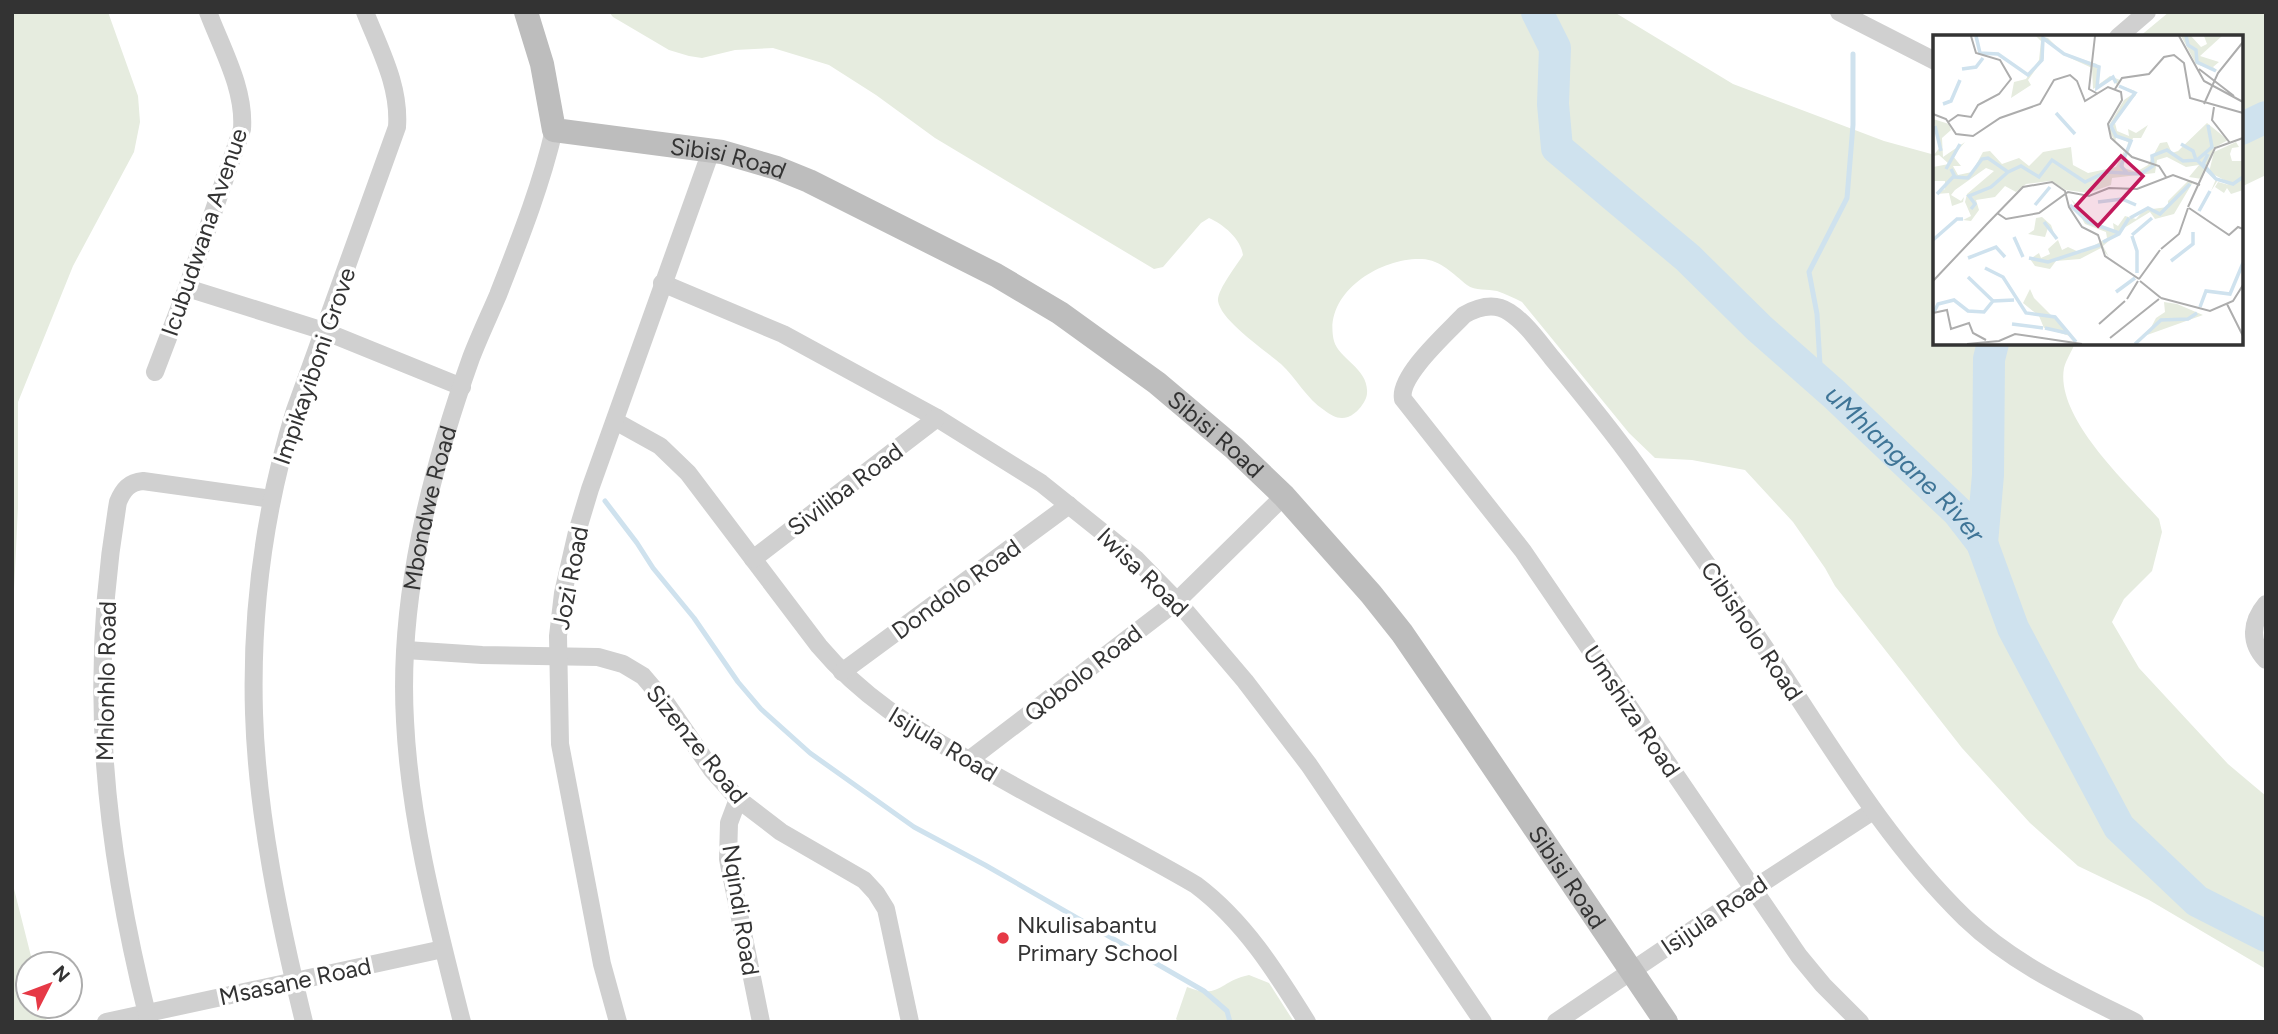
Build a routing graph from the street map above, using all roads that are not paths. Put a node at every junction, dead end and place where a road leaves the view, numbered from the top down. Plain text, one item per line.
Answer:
1 (208, 12) edge
2 (365, 12) edge
3 (526, 12) edge
4 (1839, 12) edge
5 (2147, 12) edge
6 (2120, 35) edge
7 (1933, 60) edge
8 (554, 130) junction
9 (711, 150) junction
10 (663, 283) junction
11 (187, 288) junction
12 (324, 331) junction
13 (155, 372) dead end
14 (462, 387) junction
15 (1403, 399) joint
16 (937, 418) junction
17 (615, 421) junction
18 (1284, 496) junction
19 (272, 499) junction
20 (1069, 505) junction
21 (753, 559) junction
22 (1177, 601) junction
23 (2266, 604) edge
24 (406, 650) junction
25 (557, 657) junction
26 (2266, 660) edge
27 (842, 673) junction
28 (969, 760) junction
29 (738, 799) junction
30 (1873, 811) junction
31 (1752, 889) junction
32 (443, 949) junction
33 (1631, 971) junction
34 (294, 981) junction
35 (148, 1017) edge
36 (106, 1022) edge
37 (304, 1022) edge
38 (462, 1022) edge
39 (618, 1022) edge
40 (761, 1022) edge
41 (910, 1022) edge
42 (1307, 1022) edge
43 (1483, 1022) edge
44 (1556, 1022) edge
45 (1666, 1022) edge
46 (1860, 1022) edge
47 (2135, 1022) edge

1 - 11 street, Icubudwana Avenue
2 - 12 street, Impikayiboni Grove
3 - 8 street, Mbondwe Road
4 - 7 street
5 - 6 street
8 - 9 street, Sibisi Road
8 - 14 street, Mbondwe Road
9 - 10 street, Jozi Road
9 - 18 street, Sibisi Road
10 - 16 street, Iwisa Road
10 - 17 street, Jozi Road
11 - 12 street
11 - 13 street, Icubudwana Avenue
12 - 14 street
12 - 19 street, Impikayiboni Grove
14 - 24 street, Mbondwe Road
15 - 30 street, Cibisholo Road
15 - 31 street, Umshiza Road
16 - 20 street, Iwisa Road
16 - 21 street, Siviliba Road
17 - 21 street, Isijula Road
17 - 25 street, Jozi Road
18 - 22 street, Qobolo Road
18 - 33 street, Sibisi Road
19 - 34 street, Impikayiboni Grove
19 - 35 street, Mhlonhlo Road
20 - 22 street, Iwisa Road
20 - 27 street, Dondolo Road
21 - 27 street, Isijula Road
22 - 28 street, Qobolo Road
22 - 43 street, Iwisa Road
23 - 26 street
24 - 25 street, Sizenze Road
24 - 32 street, Mbondwe Road
25 - 29 street, Sizenze Road
25 - 39 street, Jozi Road
27 - 28 street, Isijula Road
28 - 42 street, Isijula Road
29 - 40 street, Nqindi Road
29 - 41 street, Sizenze Road
30 - 31 street, Isijula Road
30 - 47 street, Cibisholo Road
31 - 33 street, Isijula Road
31 - 46 street, Umshiza Road
32 - 34 street, Msasane Road
32 - 38 street, Mbondwe Road
33 - 44 street, Isijula Road
33 - 45 street, Sibisi Road
34 - 35 street, Msasane Road
34 - 37 street, Impikayiboni Grove
35 - 36 street, Msasane Road

